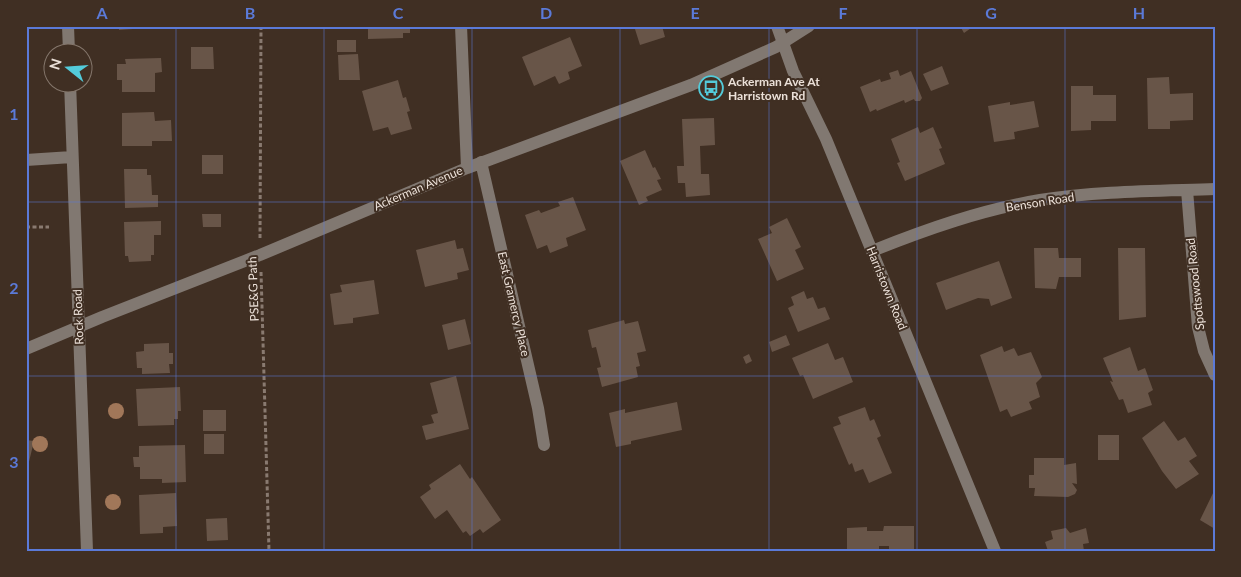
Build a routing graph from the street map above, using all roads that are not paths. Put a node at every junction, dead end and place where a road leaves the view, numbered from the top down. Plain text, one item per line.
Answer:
1 (68, 26) edge
2 (461, 26) edge
3 (776, 26) edge
4 (809, 26) edge
5 (69, 42) edge
6 (783, 43) junction
7 (70, 92) edge
8 (72, 157) junction
9 (26, 160) edge
10 (481, 162) junction
11 (467, 168) junction
12 (1215, 189) edge
13 (1186, 190) junction
14 (872, 251) junction
15 (78, 327) junction
16 (30, 345) edge
17 (1215, 375) edge
18 (544, 445) dead end
19 (87, 551) edge
20 (995, 551) edge

1 - 5 street
2 - 11 street
3 - 6 street, Harristown Road
4 - 6 street, Ackerman Avenue
6 - 10 street, Ackerman Avenue
6 - 14 street, Harristown Road
7 - 8 street, Rock Road
8 - 9 street
8 - 15 street, Rock Road
10 - 11 street, Ackerman Avenue
10 - 18 street, East Gramercy Place
11 - 15 street, Ackerman Avenue
12 - 13 street, Benson Road
13 - 14 street, Benson Road
13 - 17 street, Spottswood Road
14 - 20 street, Harristown Road
15 - 16 street, Ackerman Avenue
15 - 19 street, Rock Road

